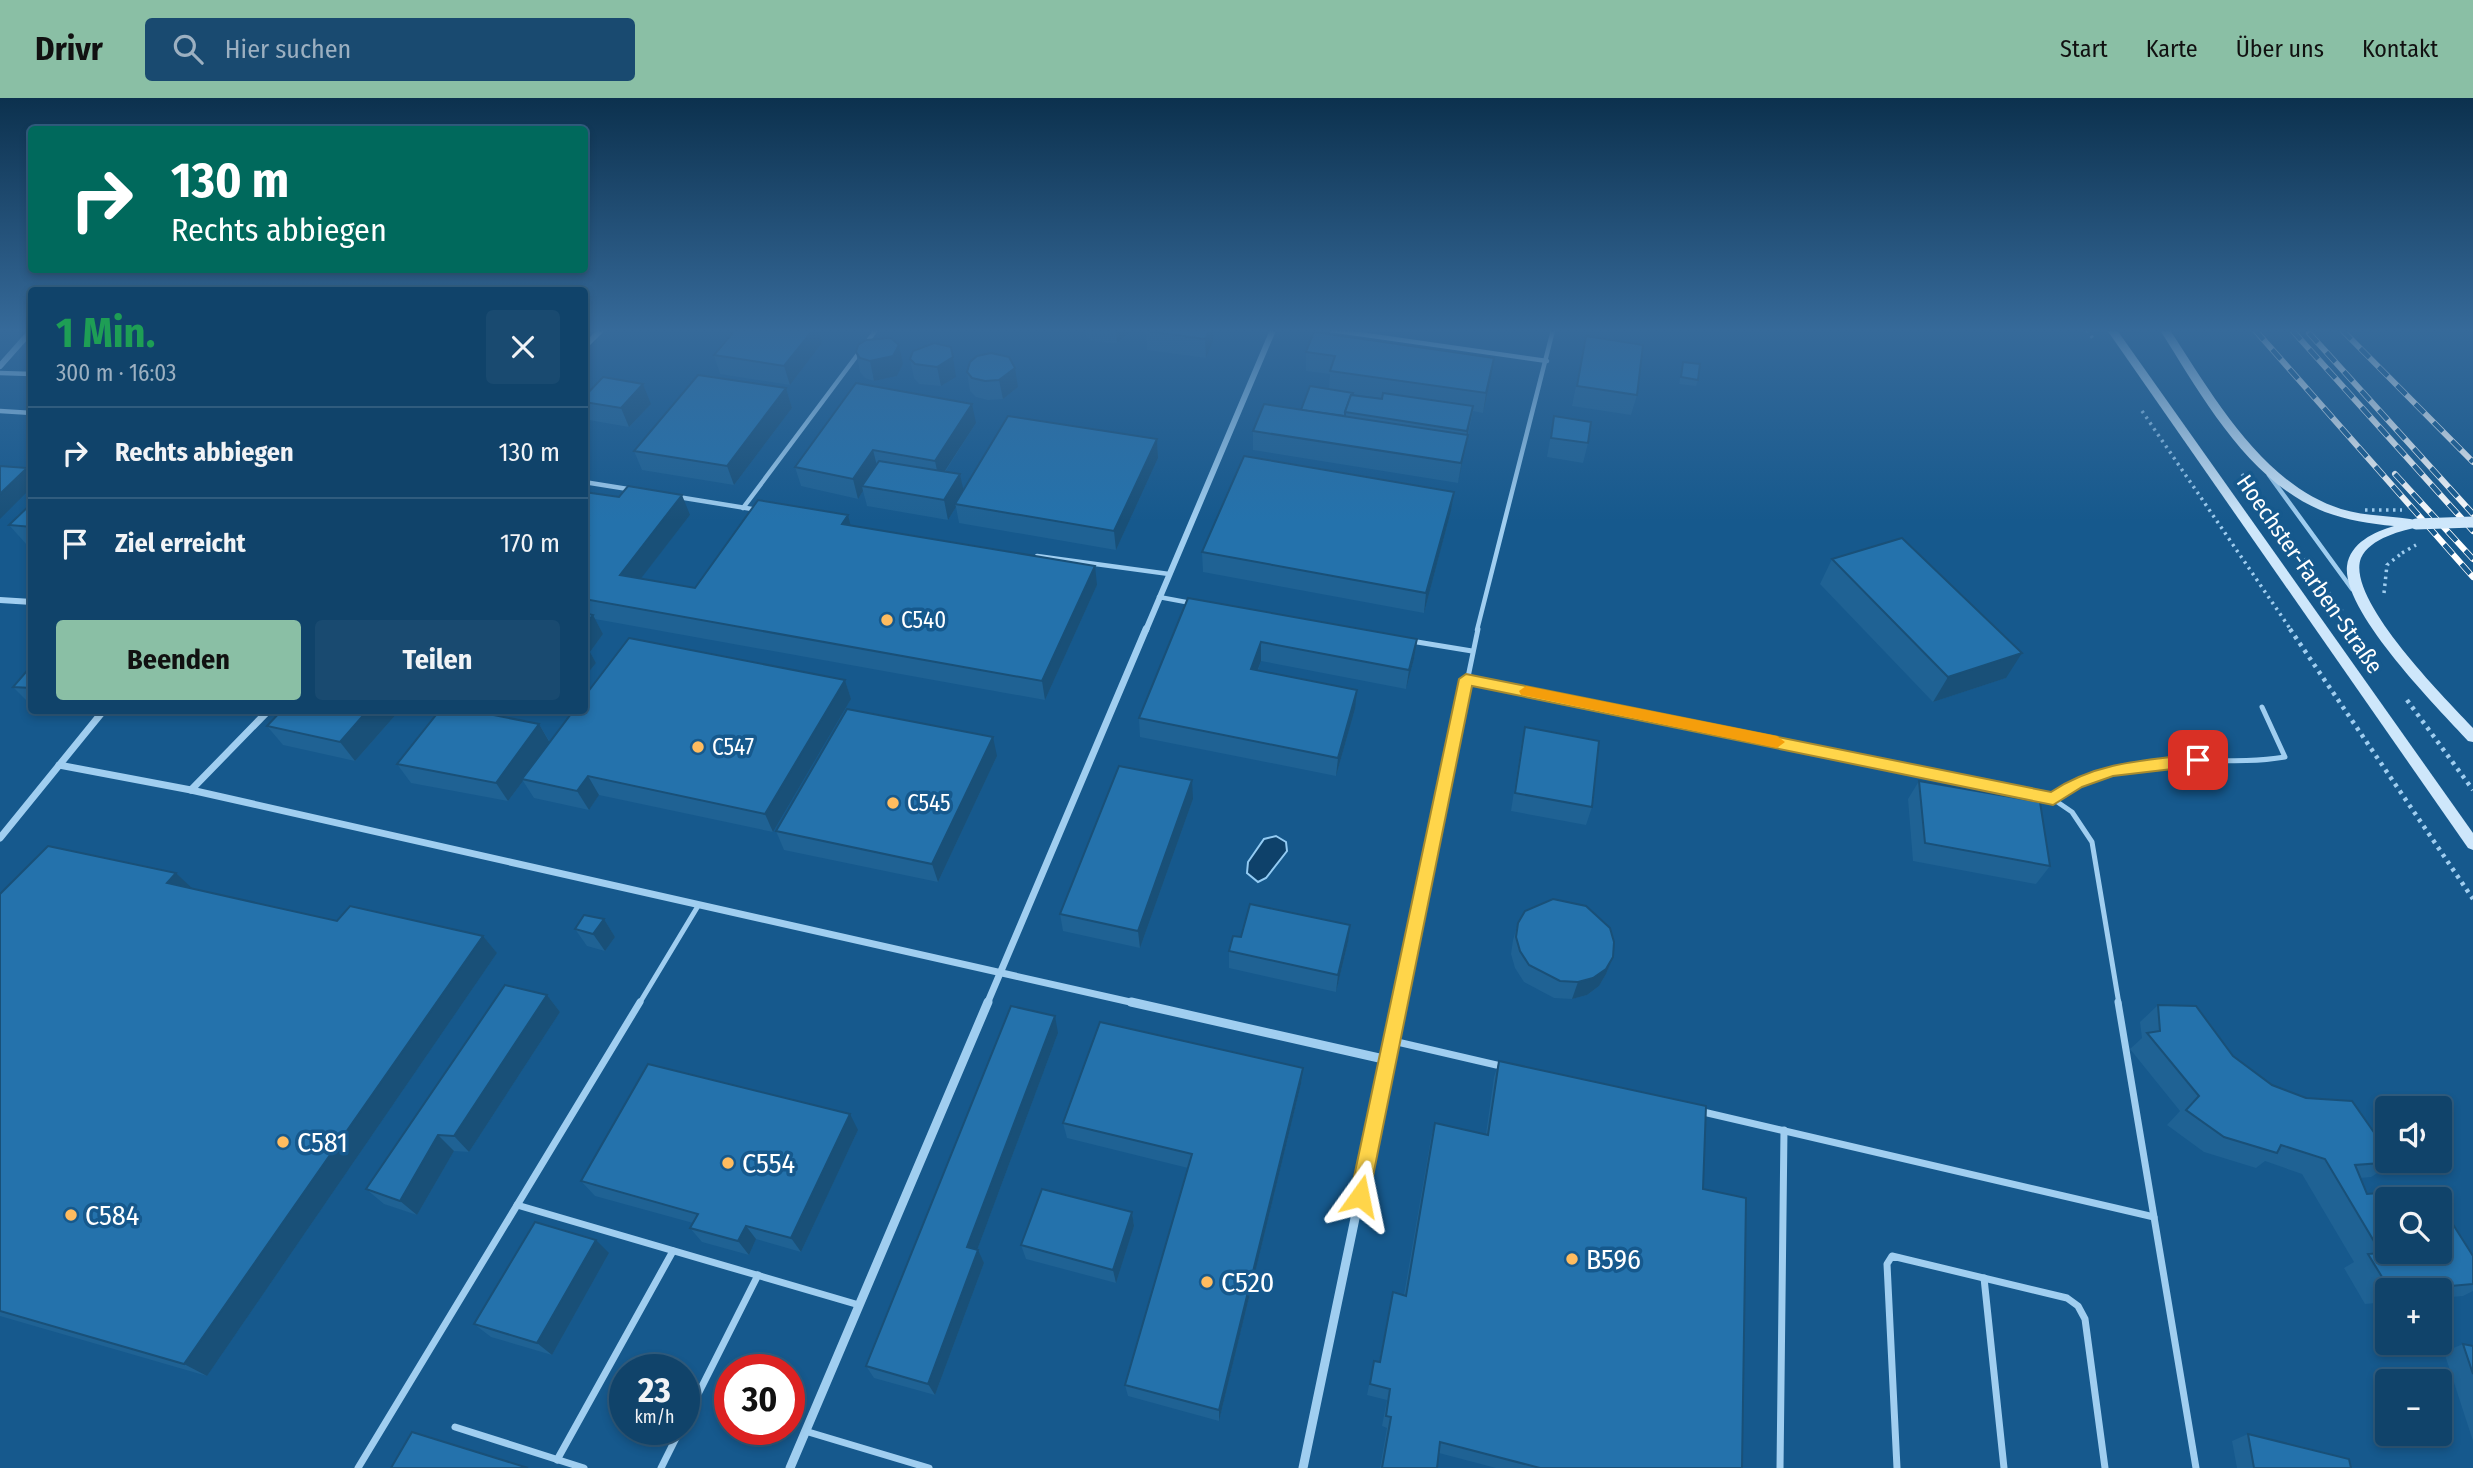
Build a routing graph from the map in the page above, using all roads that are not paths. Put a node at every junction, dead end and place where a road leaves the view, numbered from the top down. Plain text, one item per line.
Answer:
1 (828, 394) edge
2 (1246, 394) edge
3 (1539, 394) edge
4 (2157, 394) edge
5 (2210, 394) edge
6 (0, 411) edge
7 (28, 413) edge
8 (2257, 460) junction
9 (588, 483) edge
10 (638, 490) edge
11 (664, 495) edge
12 (743, 508) junction
13 (770, 512) edge
14 (2473, 522) edge
15 (2416, 524) junction
16 (1025, 555) edge
17 (1169, 574) junction
18 (1159, 597) junction
19 (0, 600) edge
20 (28, 602) edge
21 (1200, 604) edge
22 (2368, 611) junction
23 (1404, 639) edge
24 (1472, 651) junction
25 (1466, 679) junction
26 (2262, 707) dead end
27 (101, 714) edge
28 (265, 714) edge
29 (2473, 737) edge
30 (59, 765) junction
31 (191, 790) junction
32 (2053, 799) junction
33 (0, 838) edge
34 (2473, 844) edge
35 (698, 906) junction
36 (999, 974) junction
37 (1393, 1041) junction
38 (1388, 1060) junction
39 (1515, 1069) edge
40 (1690, 1108) edge
41 (1784, 1130) junction
42 (517, 1205) junction
43 (2154, 1217) junction
44 (673, 1251) junction
45 (758, 1275) junction
46 (1984, 1278) junction
47 (859, 1305) junction
48 (700, 1390) edge
49 (455, 1427) dead end
50 (805, 1432) joint
51 (672, 1445) edge
52 (800, 1445) edge
53 (557, 1460) junction
54 (358, 1468) edge
55 (584, 1468) edge
56 (661, 1468) edge
57 (790, 1468) edge
58 (929, 1468) edge
59 (1303, 1468) edge
60 (1780, 1468) edge
61 (1898, 1468) edge
62 (2004, 1468) edge
63 (2105, 1468) edge
64 (2196, 1468) edge

1 - 12 lane
2 - 17 street
3 - 24 lane
4 - 34 main road, Hoechster-Farben-Straße
5 - 8 main road
6 - 7 lane
8 - 15 main road
8 - 22 lane
9 - 10 lane
11 - 12 lane
12 - 13 lane
14 - 15 main road, bridge
15 - 22 main road
16 - 17 lane
17 - 18 street
18 - 21 lane
18 - 36 street
19 - 20 street
22 - 29 main road
23 - 24 lane
24 - 25 lane
25 - 32 lane
25 - 37 lane
26 - 32 lane
27 - 30 street
28 - 31 street
30 - 31 street
30 - 33 street
31 - 35 street
32 - 43 lane
35 - 36 street
35 - 42 lane
36 - 38 street
36 - 47 street
37 - 38 lane
37 - 39 lane
38 - 59 street
40 - 41 lane
41 - 43 lane
41 - 60 lane
42 - 44 lane
42 - 54 lane
43 - 64 lane
44 - 45 lane
44 - 53 lane
45 - 47 lane
45 - 48 lane
46 - 61 lane
46 - 62 lane
46 - 63 lane
47 - 50 street
49 - 53 lane
50 - 58 lane
51 - 56 lane
52 - 57 street
53 - 55 lane

